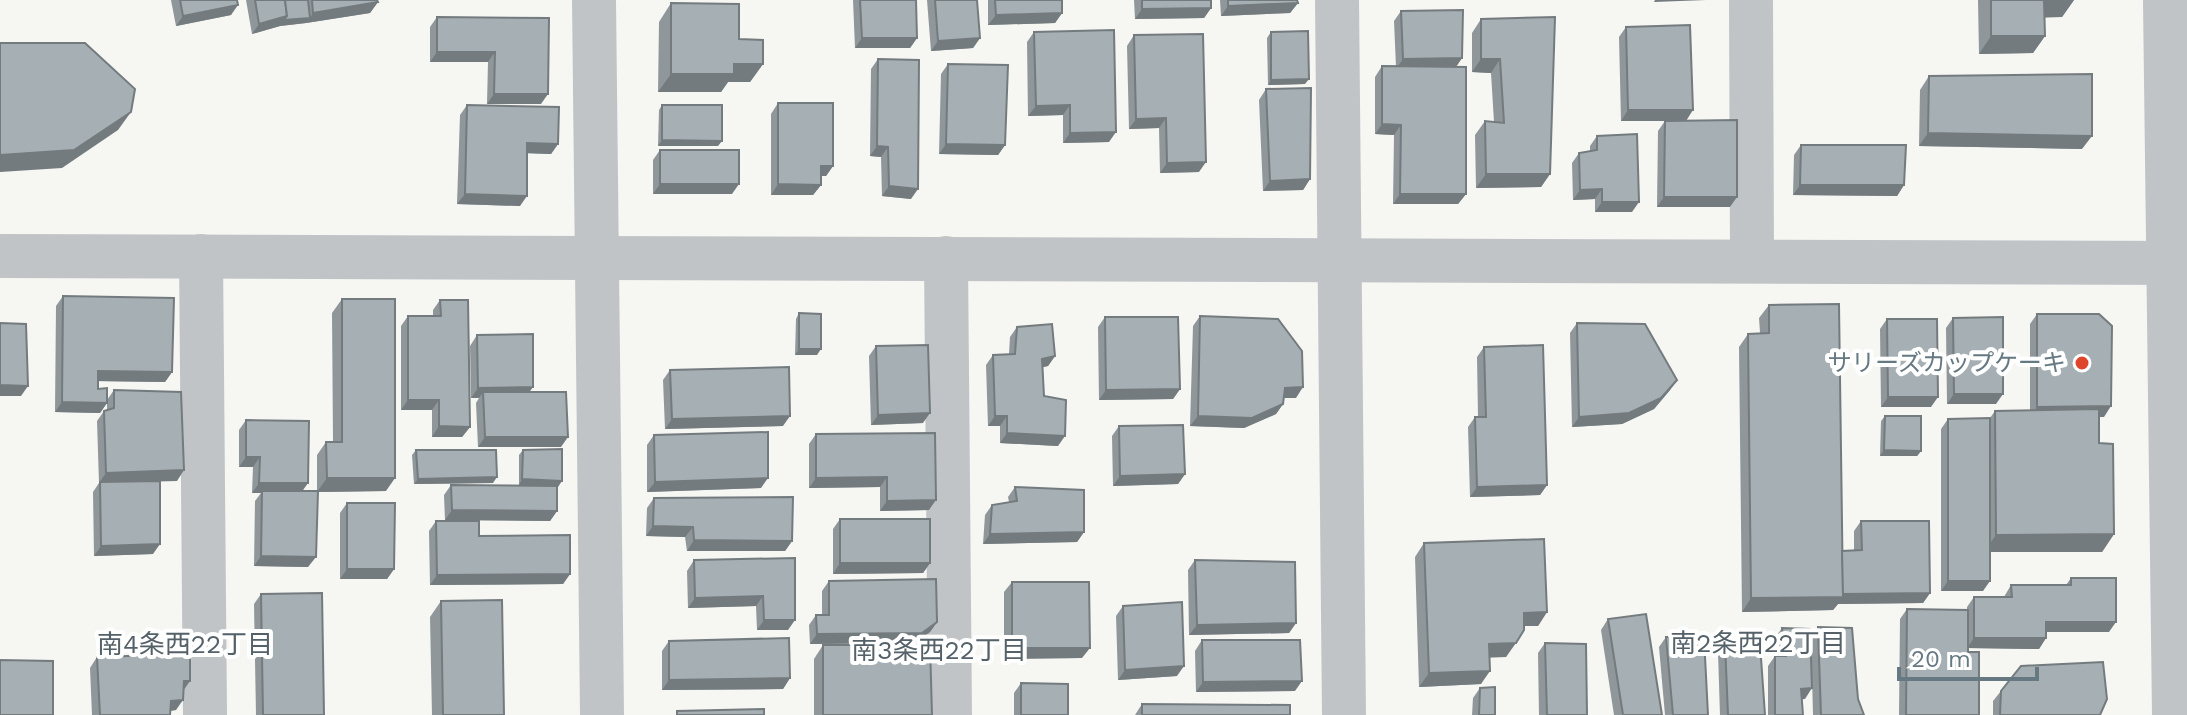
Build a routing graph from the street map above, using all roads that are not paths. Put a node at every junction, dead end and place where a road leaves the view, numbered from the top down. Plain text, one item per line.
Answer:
1 (594, 0) edge
2 (1337, 0) edge
3 (1751, 0) edge
4 (2165, 0) edge
5 (0, 256) edge
6 (201, 256) junction
7 (597, 258) junction
8 (946, 258) junction
9 (1338, 259) junction
10 (1752, 260) junction
11 (2178, 263) edge
12 (205, 715) edge
13 (602, 715) edge
14 (950, 715) edge
15 (1344, 715) edge
16 (2174, 715) edge

1 - 7 street
2 - 9 street
3 - 10 street
4 - 11 street
5 - 6 street
6 - 7 street
6 - 12 street
7 - 8 street
7 - 13 street
8 - 9 street
8 - 14 street
9 - 10 street
9 - 15 street
10 - 11 street
11 - 16 street

